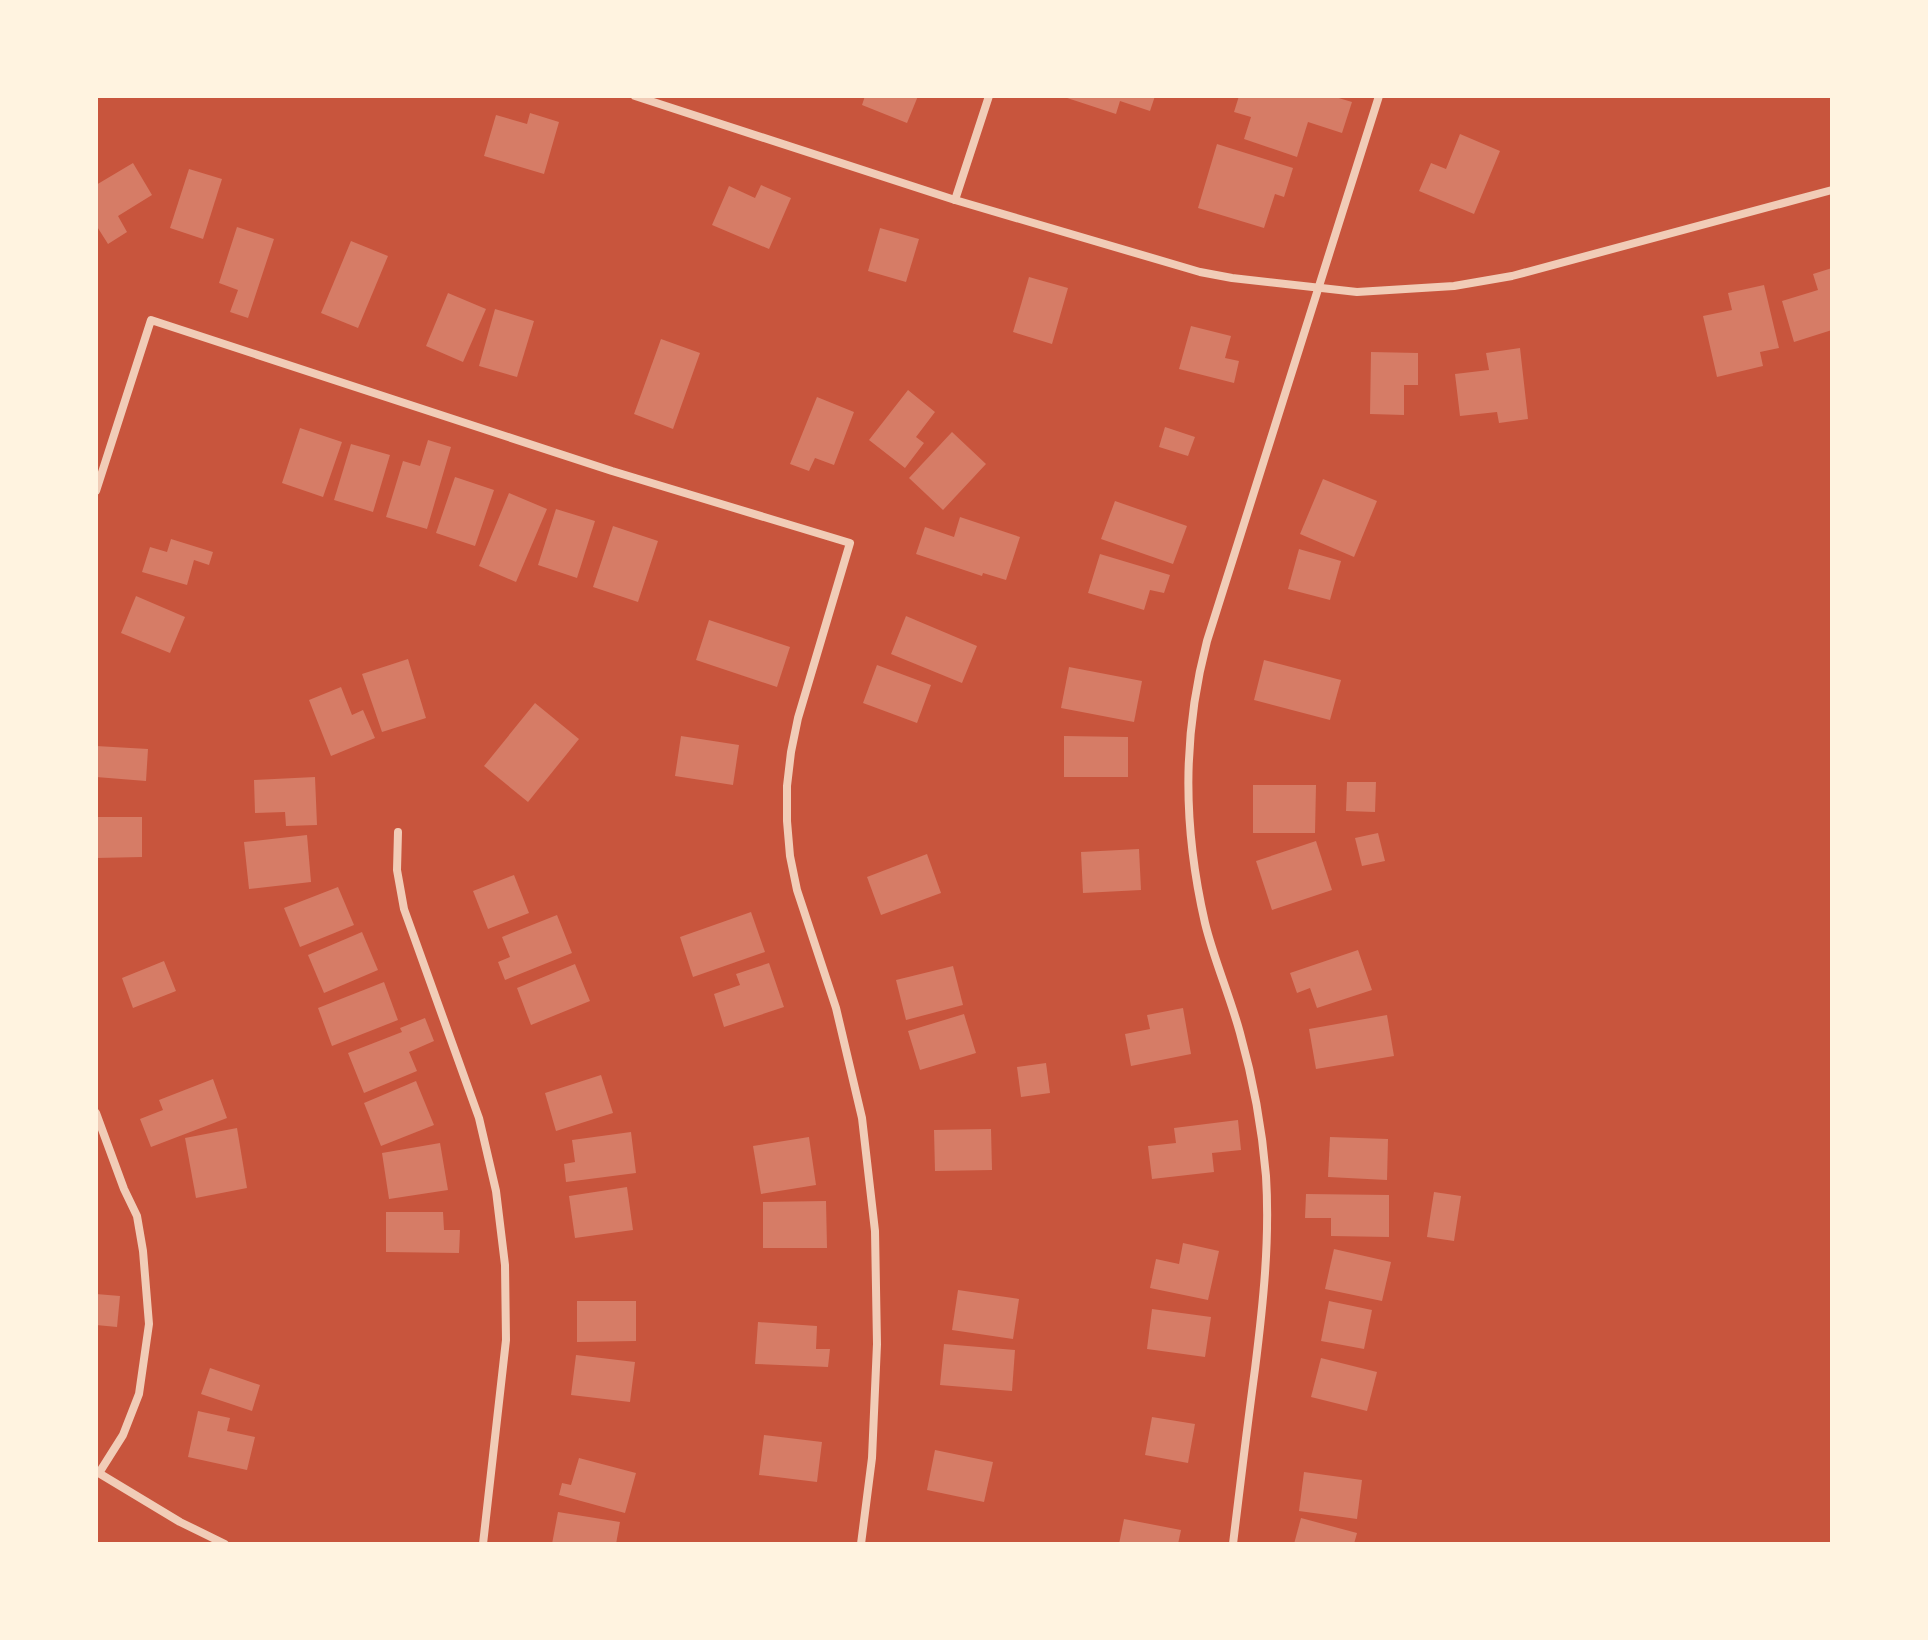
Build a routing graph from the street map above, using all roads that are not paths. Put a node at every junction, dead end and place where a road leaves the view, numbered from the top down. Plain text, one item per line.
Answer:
1 (635, 96) edge
2 (989, 96) edge
3 (1379, 96) edge
4 (1832, 190) edge
5 (955, 200) junction
6 (1318, 289) junction
7 (96, 491) edge
8 (398, 832) dead end
9 (96, 1113) edge
10 (98, 1473) edge
11 (225, 1544) edge
12 (483, 1544) edge
13 (861, 1544) edge
14 (1233, 1544) edge

1 - 5 street
2 - 5 street
3 - 6 street
4 - 6 street
5 - 6 street
6 - 14 street
7 - 13 street
8 - 12 street
9 - 10 street
10 - 11 street

